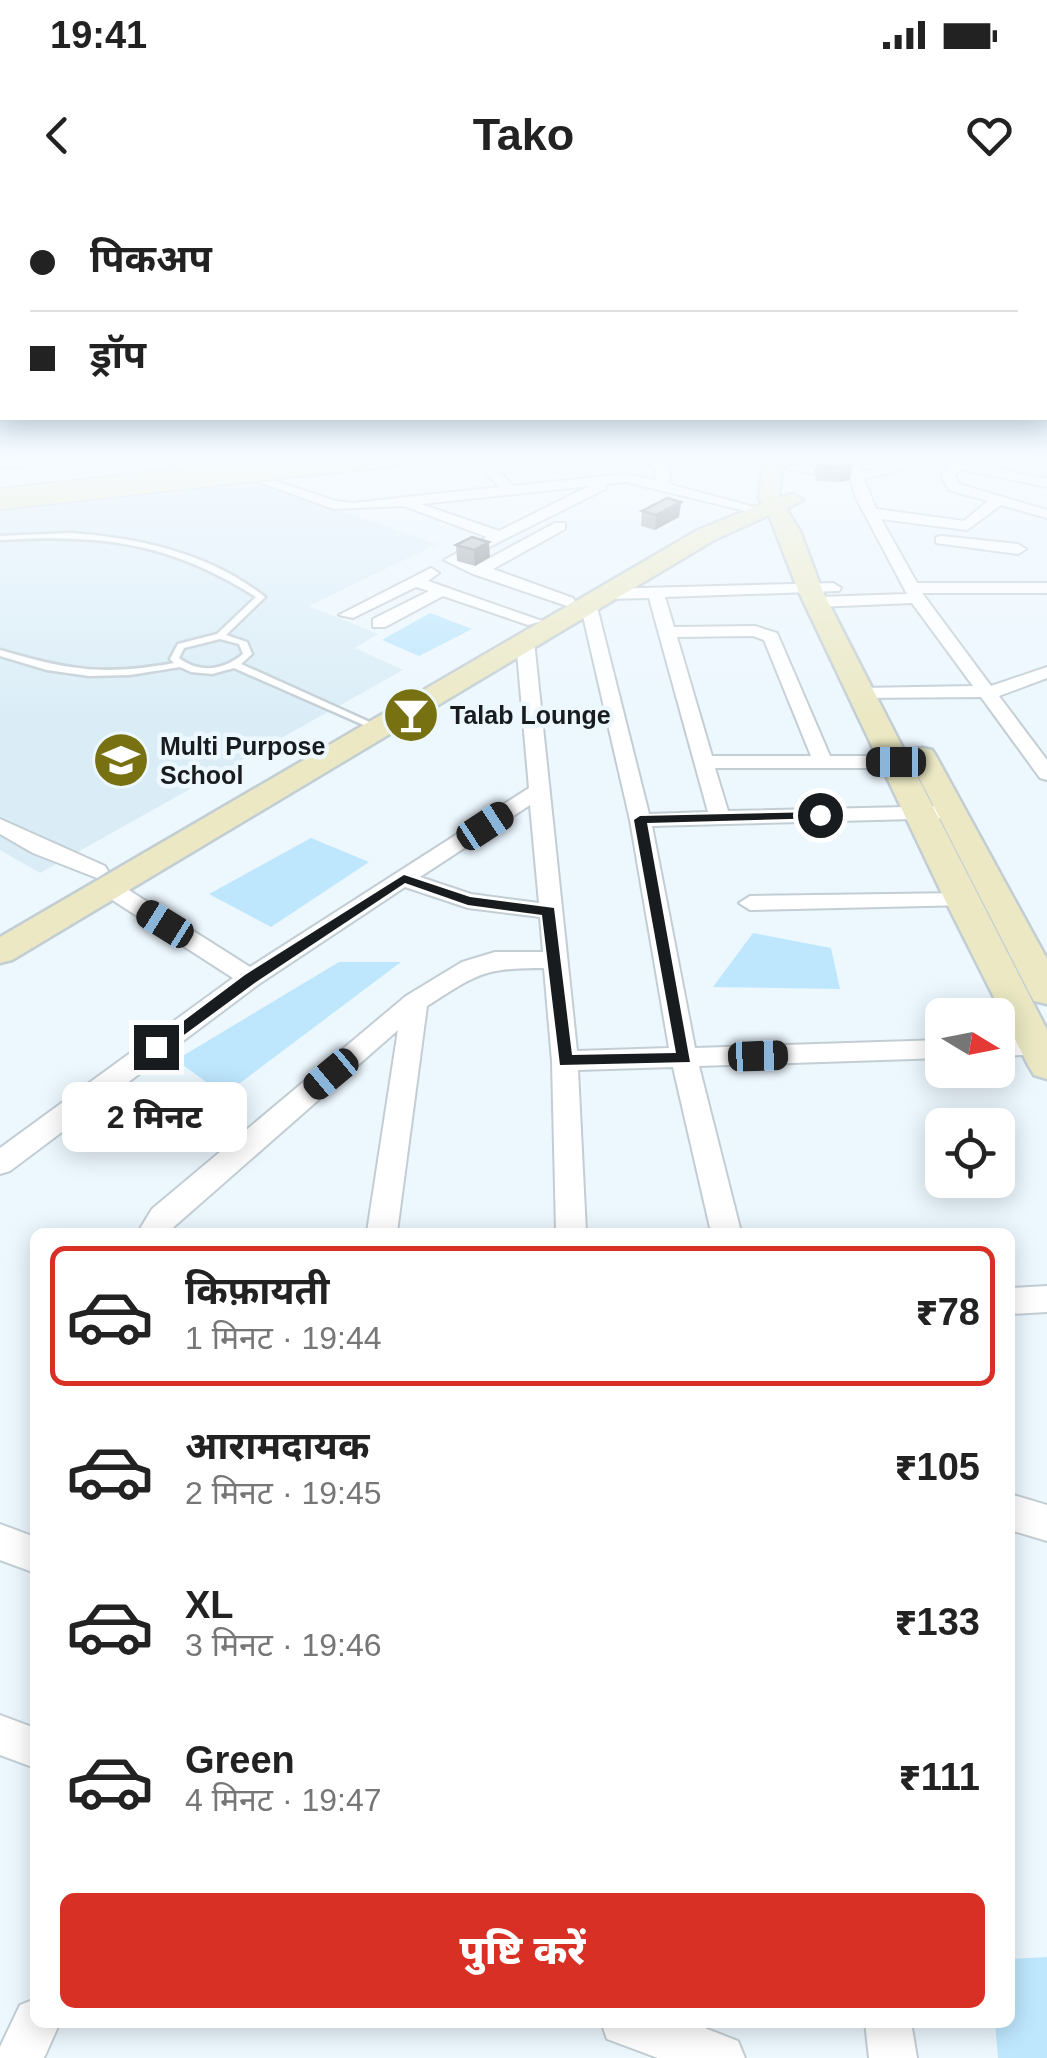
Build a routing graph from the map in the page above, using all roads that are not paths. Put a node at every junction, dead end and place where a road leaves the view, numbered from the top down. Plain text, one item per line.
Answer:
1 (146, 545) edge
2 (480, 545) edge
3 (527, 545) edge
4 (688, 545) edge
5 (797, 545) edge
6 (904, 545) edge
7 (980, 545) edge
8 (1018, 549) dead end
9 (455, 562) junction
10 (478, 571) junction
11 (414, 581) junction
12 (1045, 590) edge
13 (442, 591) junction
14 (915, 593) junction
15 (656, 594) junction
16 (825, 596) junction
17 (586, 599) junction
18 (348, 615) dead end
19 (379, 624) dead end
20 (529, 631) junction
21 (670, 632) junction
22 (220, 636) junction
23 (0, 653) edge
24 (235, 665) junction
25 (180, 666) junction
26 (1047, 672) edge
27 (989, 691) junction
28 (874, 693) junction
29 (369, 724) junction
30 (705, 762) junction
31 (823, 762) junction
32 (896, 762) junction
33 (1043, 763) edge
34 (540, 790) junction
35 (952, 812) junction
36 (921, 813) junction
37 (720, 818) junction
38 (640, 820) junction
39 (0, 825) edge
40 (404, 878) junction
41 (102, 879) junction
42 (961, 900) junction
43 (750, 903) dead end
44 (549, 911) junction
45 (0, 927) edge
46 (0, 952) edge
47 (552, 960) junction
48 (250, 978) junction
49 (1047, 992) edge
50 (415, 1002) junction
51 (1015, 1049) edge
52 (925, 1050) edge
53 (1044, 1052) edge
54 (684, 1058) junction
55 (565, 1061) junction
56 (0, 1162) edge
57 (155, 1228) edge
58 (383, 1228) edge
59 (571, 1228) edge
60 (725, 1228) edge
61 (1047, 1299) edge
62 (1015, 1301) edge
63 (1015, 1513) edge
64 (1047, 1522) edge
65 (0, 1542) edge
66 (30, 1553) edge
67 (0, 1735) edge
68 (30, 1746) edge
69 (34, 2028) edge
70 (640, 2028) edge
71 (889, 2028) edge
72 (19, 2058) edge
73 (721, 2058) edge
74 (893, 2058) edge

1 - 22 lane
2 - 9 street
3 - 10 street
4 - 17 street
5 - 16 street
6 - 14 street
7 - 8 street
9 - 10 street
9 - 11 street
10 - 17 street
11 - 13 street
11 - 18 street
12 - 14 street
13 - 19 street
13 - 20 street
14 - 16 street
14 - 27 street
15 - 16 street
15 - 17 street
15 - 21 street
16 - 28 street
17 - 20 street
17 - 38 street
20 - 29 street
20 - 34 street
21 - 30 street
21 - 31 street
22 - 24 lane
22 - 25 lane
23 - 25 lane
24 - 25 lane
24 - 29 lane
26 - 27 street
27 - 28 street
27 - 33 street
28 - 32 street
28 - 35 street
29 - 41 street
30 - 31 street
30 - 37 street
31 - 32 street
32 - 36 street
34 - 40 street
34 - 44 street
35 - 36 street
35 - 49 street
36 - 37 street
36 - 42 street
37 - 38 street
38 - 54 street
39 - 41 street
40 - 44 street
40 - 48 street
41 - 45 street
41 - 46 street
41 - 48 street
42 - 43 street
42 - 53 street
44 - 47 street
47 - 50 street
47 - 55 street
48 - 56 street
50 - 57 street
50 - 58 street
51 - 53 street
52 - 54 street
54 - 55 street
54 - 60 street
55 - 59 street
61 - 62 street
63 - 64 street
65 - 66 street
67 - 68 street
69 - 72 street
70 - 73 street
71 - 74 street

